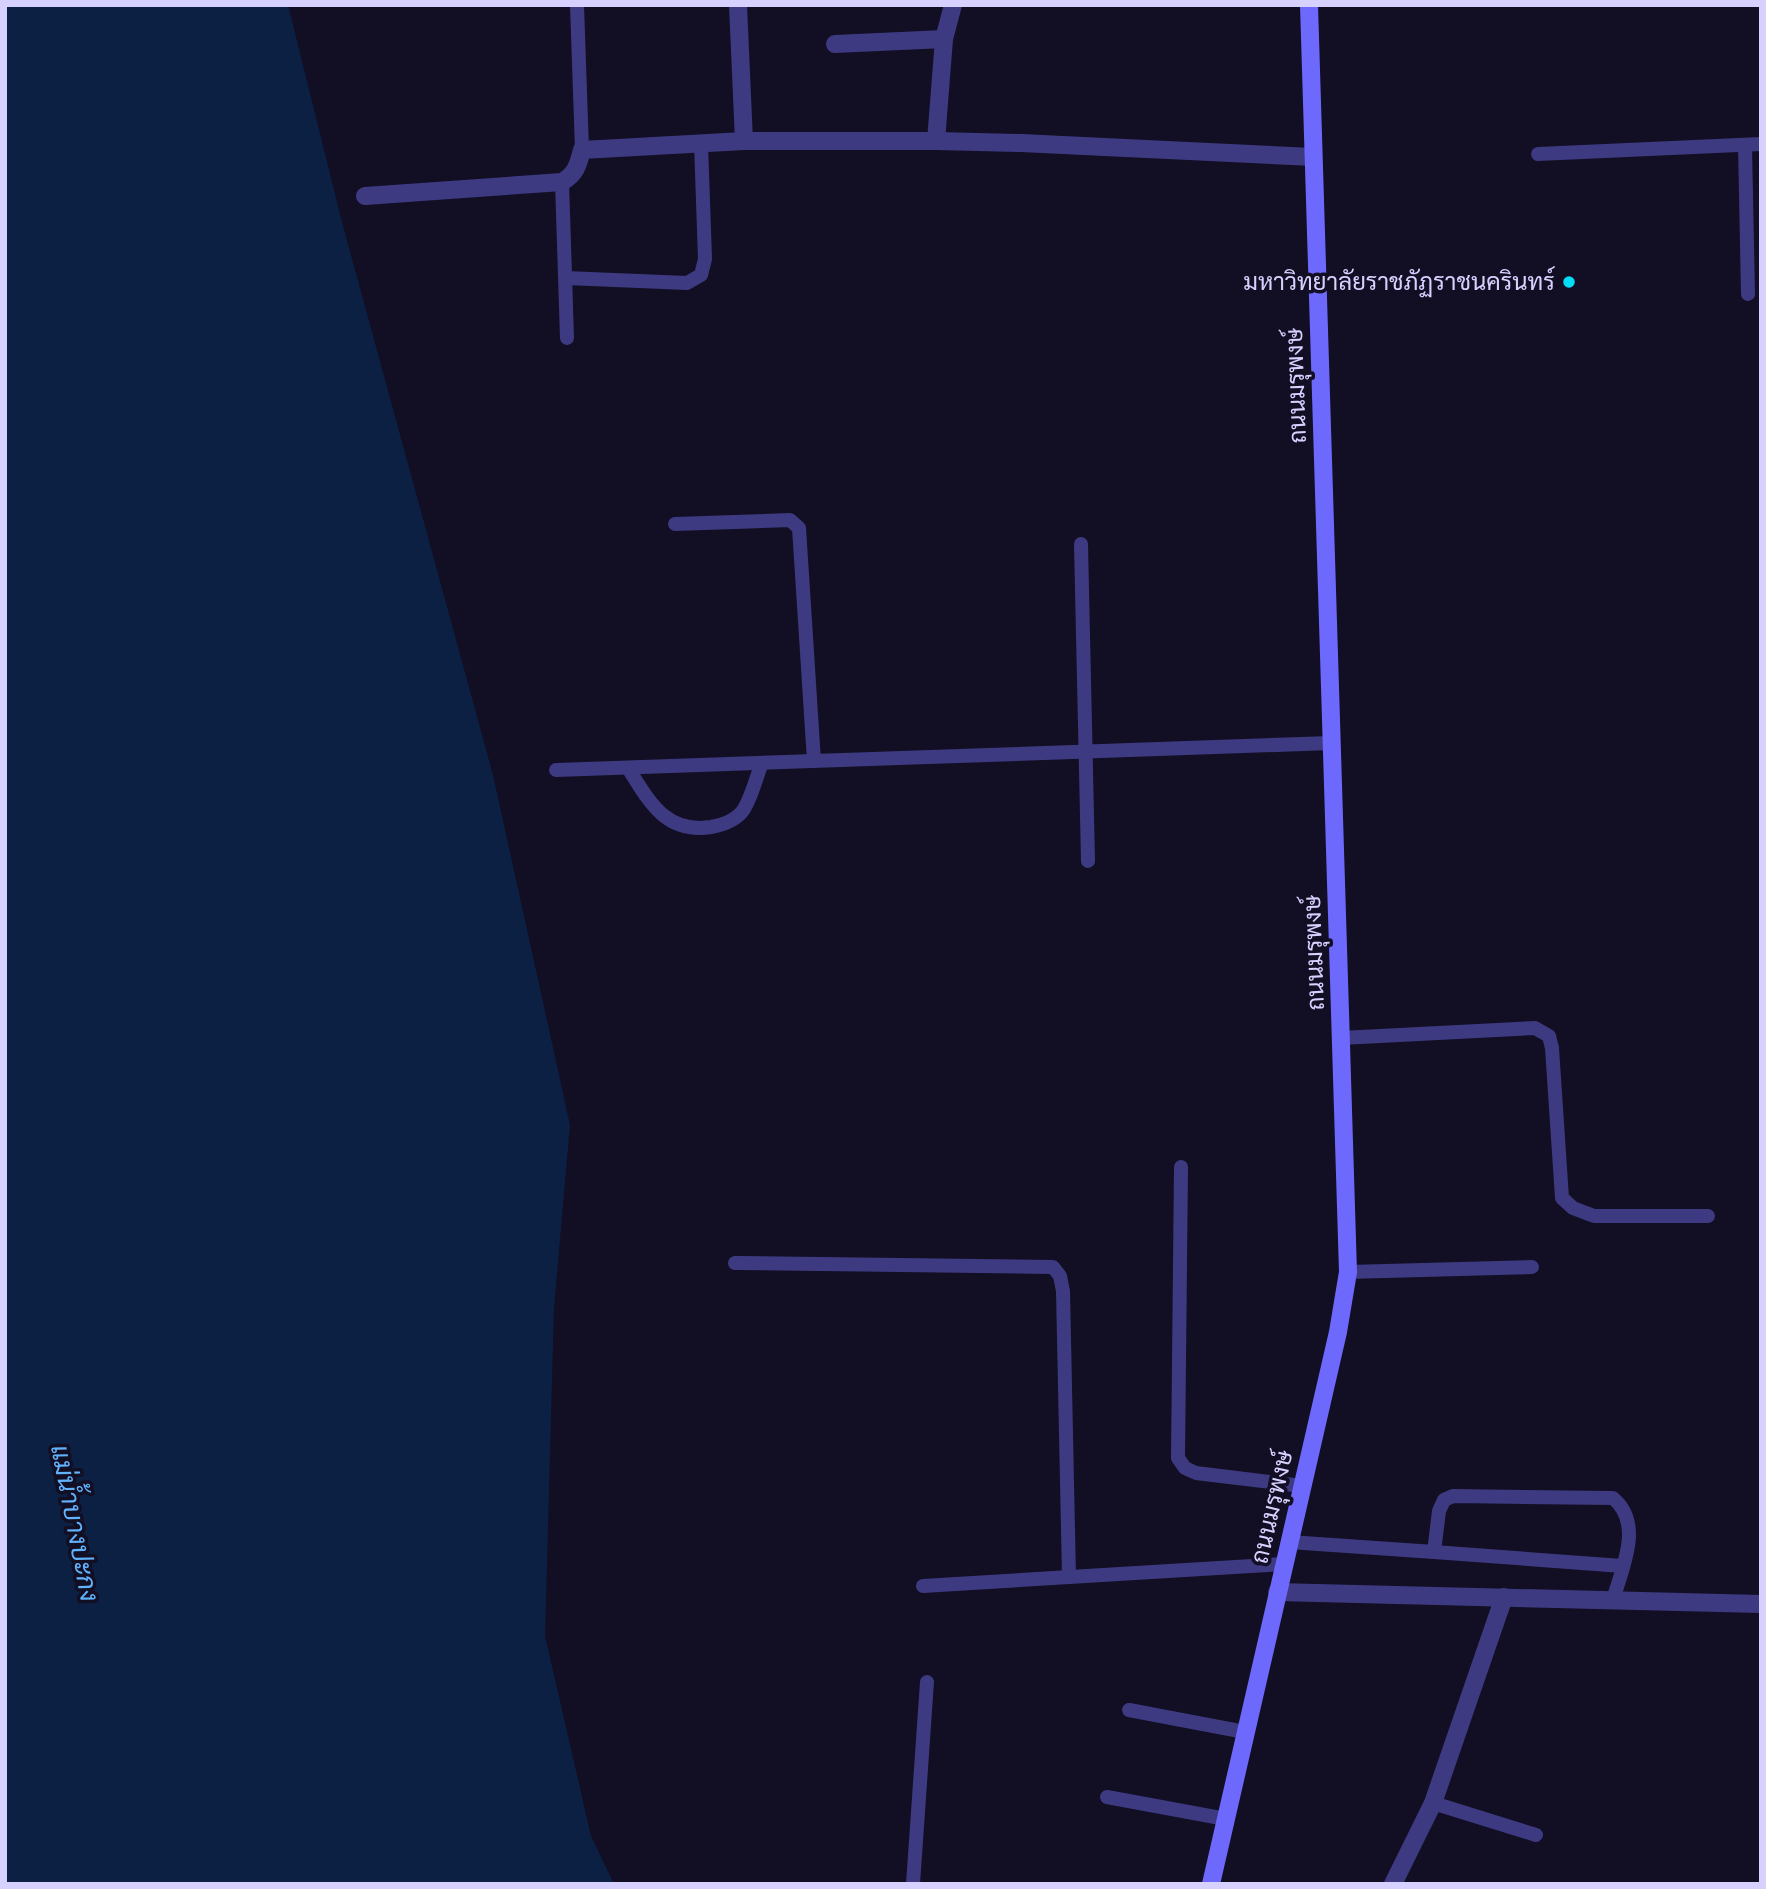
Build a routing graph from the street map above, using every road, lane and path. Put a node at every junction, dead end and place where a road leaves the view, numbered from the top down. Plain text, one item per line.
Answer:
1 (577, 5) edge
2 (738, 5) edge
3 (953, 5) edge
4 (1310, 5) edge
5 (944, 40) junction
6 (835, 44) dead end
7 (744, 141) junction
8 (936, 141) junction
9 (701, 143) junction
10 (1761, 144) edge
11 (1745, 145) junction
12 (582, 150) junction
13 (1538, 154) dead end
14 (1313, 157) junction
15 (562, 182) junction
16 (365, 196) dead end
17 (566, 278) junction
18 (1748, 294) dead end
19 (567, 338) dead end
20 (676, 524) dead end
21 (1081, 544) dead end
22 (1332, 743) junction
23 (1086, 752) junction
24 (814, 761) junction
25 (762, 763) junction
26 (628, 768) junction
27 (555, 771) dead end
28 (1088, 861) dead end
29 (1341, 1038) junction
30 (1181, 1167) dead end
31 (1708, 1216) dead end
32 (735, 1263) dead end
33 (1532, 1267) dead end
34 (1348, 1272) junction
35 (1302, 1486) junction
36 (1289, 1542) junction
37 (1434, 1552) junction
38 (1284, 1564) junction
39 (1622, 1566) junction
40 (1069, 1577) junction
41 (923, 1586) dead end
42 (1277, 1592) junction
43 (1504, 1597) junction
44 (1613, 1600) junction
45 (1761, 1604) edge
46 (927, 1682) dead end
47 (1129, 1710) dead end
48 (1245, 1732) junction
49 (1107, 1797) dead end
50 (1433, 1803) junction
51 (1226, 1819) junction
52 (1536, 1835) dead end
53 (914, 1884) edge
54 (1211, 1884) edge
55 (1393, 1884) edge

1 - 12 lane
2 - 7 street
3 - 5 street
4 - 14 main road, ถนนมรุพงษ์
5 - 6 street
5 - 8 street
7 - 8 street
7 - 9 street
8 - 14 street
9 - 12 street
9 - 17 lane
10 - 11 lane
11 - 13 lane
11 - 18 lane
12 - 15 street
14 - 22 main road, ถนนมรุพงษ์
15 - 16 street
15 - 17 lane
17 - 19 lane
20 - 24 lane
21 - 23 lane
22 - 23 lane
22 - 29 main road, ถนนมรุพงษ์
23 - 24 lane
23 - 28 lane
24 - 25 lane
25 - 26 lane
25 - 26 lane
26 - 27 lane
29 - 31 lane
29 - 34 main road, ถนนมรุพงษ์
30 - 35 lane
32 - 40 lane
33 - 34 lane
34 - 35 main road, ถนนมรุพงษ์
35 - 36 main road, ถนนมรุพงษ์
36 - 37 lane
36 - 38 main road, ถนนมรุพงษ์
37 - 39 lane
37 - 39 lane
38 - 40 lane
38 - 42 main road, ถนนมรุพงษ์
39 - 44 lane
40 - 41 lane
42 - 43 street
42 - 48 main road, ถนนมรุพงษ์
43 - 44 street
43 - 50 street
44 - 45 street
46 - 53 lane
47 - 48 lane
48 - 51 main road, ถนนมรุพงษ์
49 - 51 lane
50 - 52 lane
50 - 55 street
51 - 54 main road, ถนนมรุพงษ์

